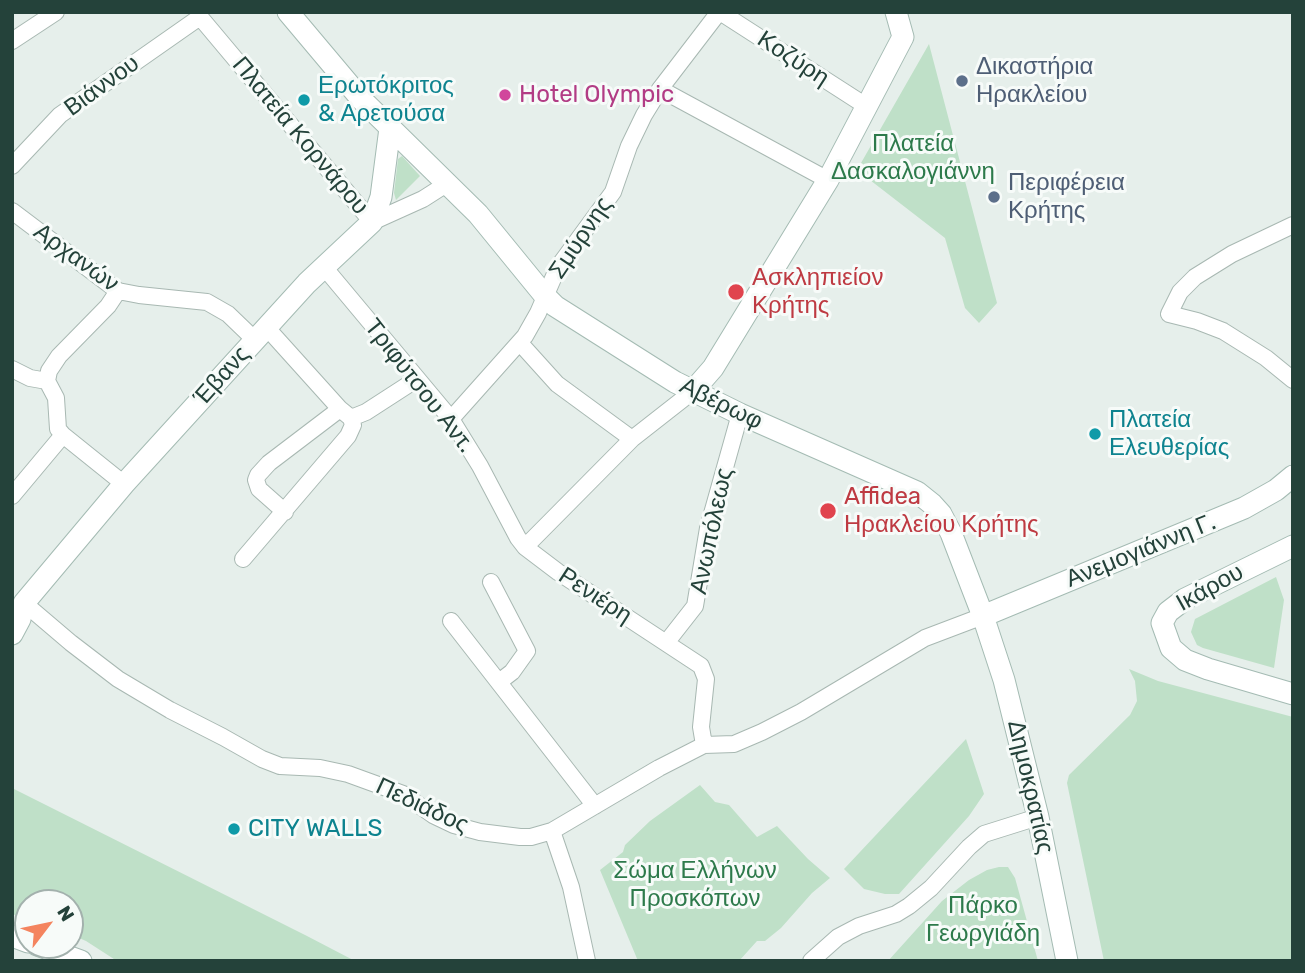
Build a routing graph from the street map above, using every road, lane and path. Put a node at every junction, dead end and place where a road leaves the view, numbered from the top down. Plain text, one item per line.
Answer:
1 (56, 12) edge
2 (288, 12) edge
3 (719, 12) edge
4 (896, 12) edge
5 (200, 17) joint
6 (12, 41) edge
7 (660, 89) junction
8 (866, 106) junction
9 (390, 128) junction
10 (12, 166) edge
11 (828, 180) junction
12 (447, 183) junction
13 (12, 211) edge
14 (372, 222) junction
15 (1293, 225) edge
16 (324, 267) junction
17 (118, 290) junction
18 (545, 296) junction
19 (261, 334) junction
20 (520, 343) junction
21 (12, 369) edge
22 (417, 379) junction
23 (1293, 380) edge
24 (47, 381) junction
25 (692, 392) junction
26 (740, 414) junction
27 (348, 415) junction
28 (451, 419) junction
29 (63, 435) junction
30 (632, 439) junction
31 (1293, 476) edge
32 (124, 484) junction
33 (12, 496) edge
34 (285, 512) junction
35 (1293, 546) edge
36 (525, 547) junction
37 (243, 559) dead end
38 (491, 582) dead end
39 (16, 600) edge
40 (983, 616) junction
41 (451, 621) dead end
42 (12, 634) edge
43 (666, 643) junction
44 (499, 682) junction
45 (1293, 694) edge
46 (704, 745) junction
47 (596, 806) junction
48 (1038, 817) junction
49 (552, 831) junction
50 (587, 961) edge
51 (810, 961) edge
52 (1067, 961) edge

1 - 6 street
2 - 9 main road
3 - 7 street, Σμύρνης
3 - 8 street, Κοζύρη
4 - 8 main road
5 - 10 street, Βιάννου
5 - 14 street, Πλατεία Κορνάρου
7 - 11 street
7 - 18 street, Σμύρνης
8 - 11 main road
9 - 12 main road, Αβέρωφ
9 - 14 main road, Πλατεία Κορνάρου
11 - 25 main road
12 - 14 street, Έβανς
12 - 18 main road, Αβέρωφ
13 - 17 street, Αρχανών
14 - 16 main road, Έβανς
15 - 23 street
16 - 19 main road, Έβανς
16 - 22 street, Τριφύτσου Αντ.
17 - 19 street, Αρχανών
17 - 24 street
18 - 20 street, Σμύρνης
18 - 25 main road, Αβέρωφ
19 - 27 street, Αρχανών
19 - 32 main road, Έβανς
20 - 28 street, Σμύρνης
20 - 30 street
21 - 24 street
22 - 27 street
22 - 28 street, Τριφύτσου Αντ.
24 - 29 street
25 - 26 main road, Αβέρωφ
25 - 30 street
26 - 40 main road, Αβέρωφ
26 - 43 street, Ανωπόλεως
27 - 34 street
27 - 34 street
28 - 36 street, Τριφύτσου Αντ.
29 - 32 street
29 - 33 street
30 - 36 street
31 - 40 main road, Ανεμογιάννη Γ.
32 - 39 main road, Έβανς
34 - 37 street
35 - 45 main road, Ικάρου
36 - 43 street, Ρενιέρη
38 - 44 street
39 - 42 main road, Έβανς
39 - 49 street, Πεδιάδος
40 - 46 street, Πεδιάδος
40 - 48 main road, Δημοκρατίας
41 - 44 street
43 - 46 street
44 - 47 street
46 - 47 street, Πεδιάδος
47 - 49 street, Πεδιάδος
48 - 51 street
48 - 52 main road, Δημοκρατίας
49 - 50 street

